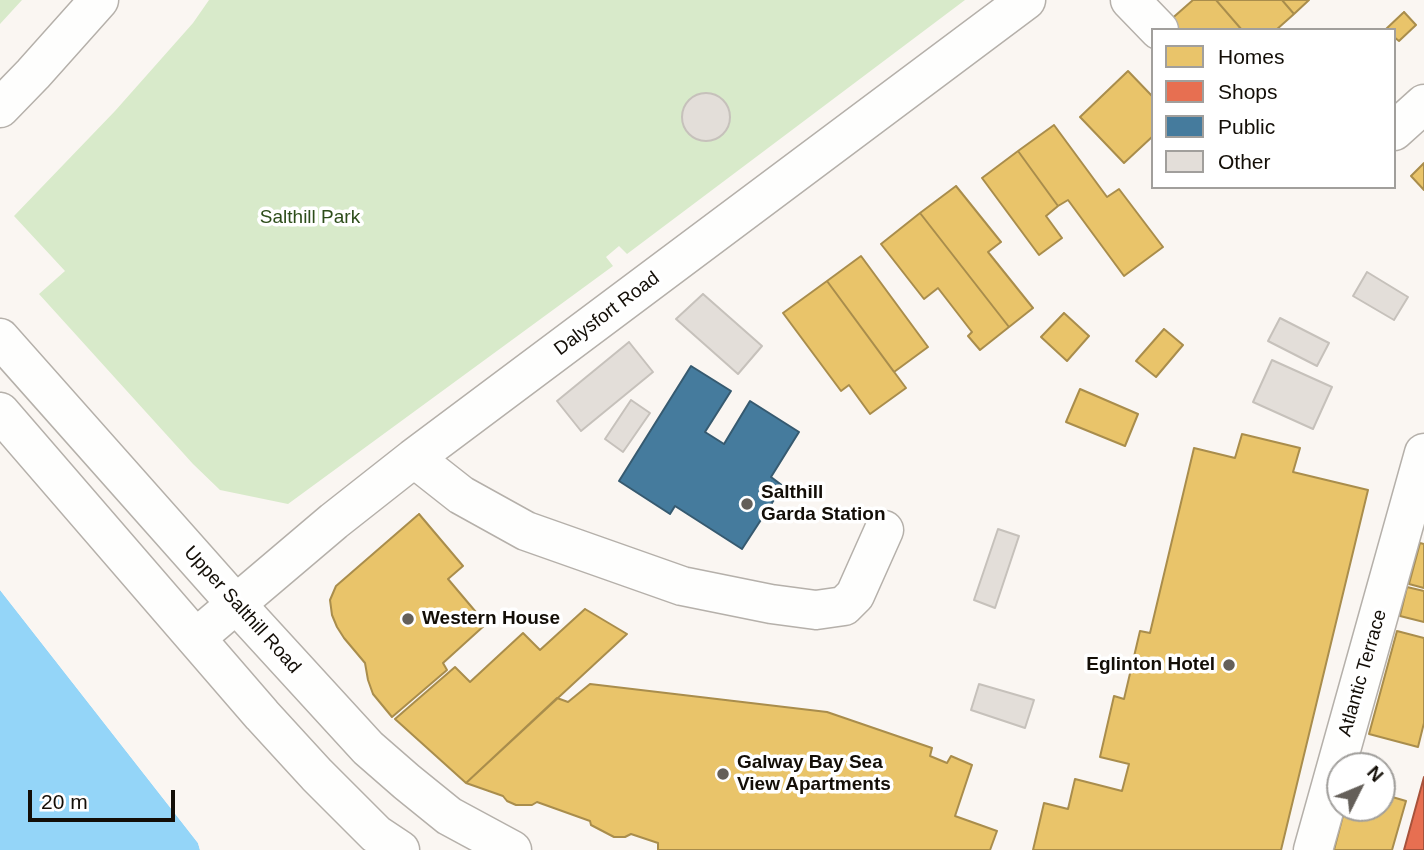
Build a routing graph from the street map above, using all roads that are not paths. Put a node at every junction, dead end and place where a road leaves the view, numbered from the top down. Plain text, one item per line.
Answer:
1 (99, 0) edge
2 (1026, 0) edge
3 (1130, 0) edge
4 (1157, 28) edge
5 (1424, 104) edge
6 (0, 108) edge
7 (1396, 129) edge
8 (0, 338) edge
9 (0, 412) edge
10 (1424, 453) edge
11 (414, 458) junction
12 (884, 530) dead end
13 (237, 605) junction
14 (196, 638) junction
15 (400, 850) edge
16 (512, 850) edge
17 (1313, 850) edge

1 - 6 street
2 - 11 street, Dalysfort Road
3 - 4 street
5 - 7 street
8 - 13 street, Upper Salthill Road
9 - 14 street
10 - 17 street, Atlantic Terrace
11 - 12 street
11 - 13 street, Dalysfort Road
13 - 14 street, Dalysfort Road
13 - 16 street, Upper Salthill Road
14 - 15 street

